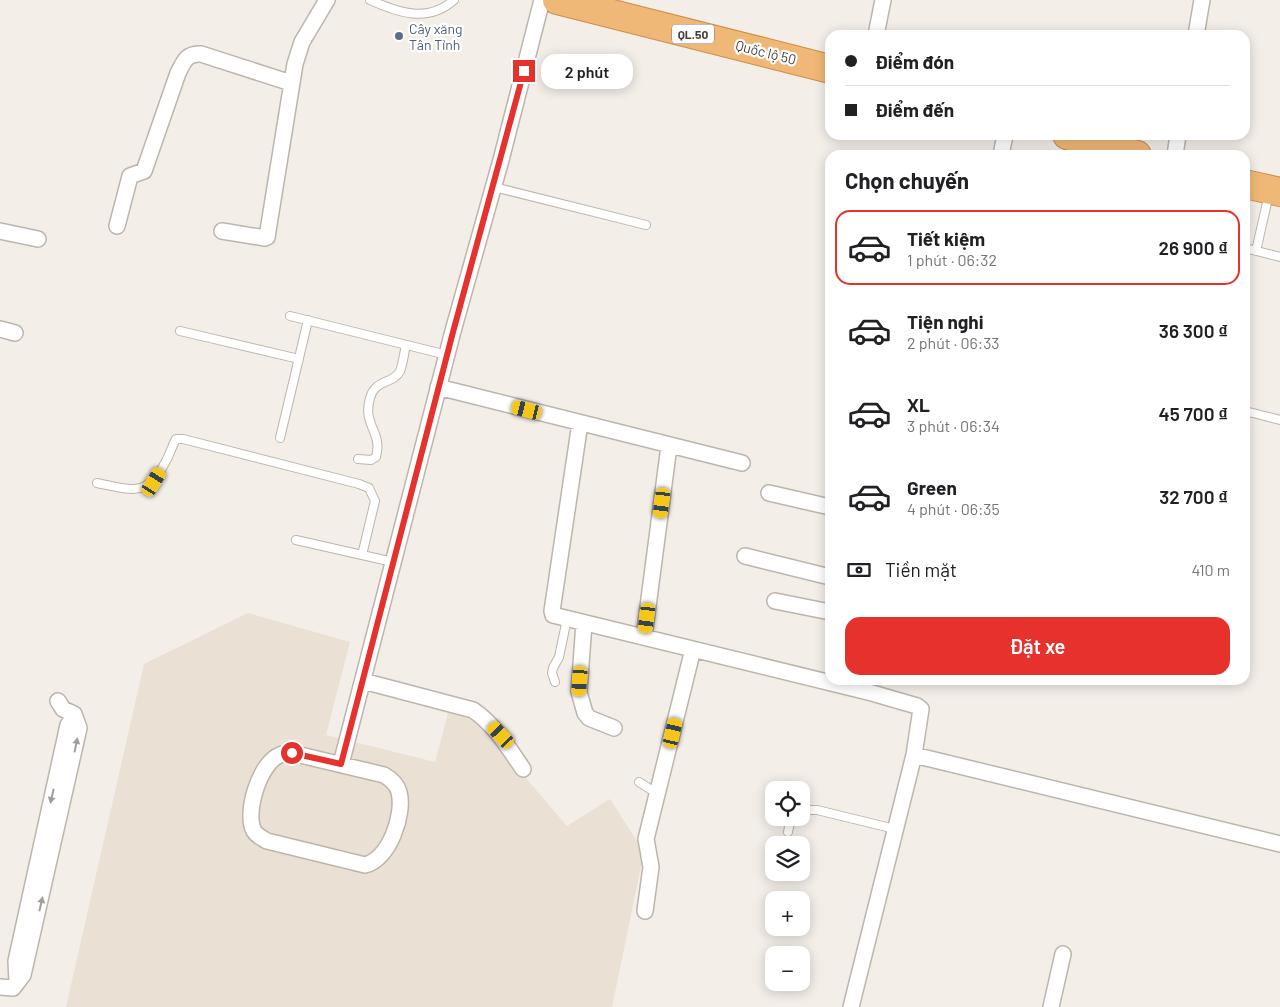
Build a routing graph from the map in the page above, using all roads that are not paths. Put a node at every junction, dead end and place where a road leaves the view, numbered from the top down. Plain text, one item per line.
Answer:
1 (327, 0) edge
2 (370, 0) edge
3 (454, 0) edge
4 (542, 0) edge
5 (556, 0) edge
6 (883, 0) edge
7 (1202, 0) edge
8 (595, 4) edge
9 (877, 30) edge
10 (1197, 30) edge
11 (825, 68) edge
12 (291, 83) junction
13 (1085, 140) edge
14 (1120, 150) edge
15 (494, 186) junction
16 (1265, 188) edge
17 (646, 225) dead end
18 (117, 226) dead end
19 (0, 230) edge
20 (222, 231) dead end
21 (38, 239) dead end
22 (1250, 249) edge
23 (1256, 251) junction
24 (1280, 258) edge
25 (290, 316) dead end
26 (308, 320) junction
27 (0, 330) edge
28 (180, 331) dead end
29 (15, 333) dead end
30 (406, 345) junction
31 (447, 355) junction
32 (299, 359) junction
33 (438, 387) junction
34 (1250, 412) edge
35 (1280, 420) edge
36 (580, 423) junction
37 (280, 438) dead end
38 (669, 446) junction
39 (358, 459) dead end
40 (742, 464) dead end
41 (97, 483) dead end
42 (769, 493) dead end
43 (825, 506) edge
44 (296, 540) dead end
45 (362, 555) junction
46 (746, 556) dead end
47 (393, 562) junction
48 (825, 575) edge
49 (774, 601) dead end
50 (825, 611) edge
51 (567, 619) junction
52 (584, 623) junction
53 (644, 637) junction
54 (693, 649) junction
55 (825, 677) edge
56 (363, 680) junction
57 (556, 682) dead end
58 (874, 687) edge
59 (58, 700) dead end
60 (614, 728) dead end
61 (914, 755) junction
62 (341, 764) junction
63 (523, 769) dead end
64 (639, 782) dead end
65 (658, 794) junction
66 (810, 810) edge
67 (789, 826) edge
68 (895, 829) junction
69 (788, 832) dead end
70 (1280, 844) edge
71 (645, 911) dead end
72 (1063, 954) dead end
73 (0, 987) edge
74 (851, 1007) edge
75 (1051, 1007) edge

1 - 12 street
2 - 3 lane
4 - 15 street
5 - 8 highway, Quốc lộ 50 / QL.50
6 - 9 street
7 - 10 street
8 - 11 highway, Quốc lộ 50 / QL.50
12 - 18 street
12 - 20 street
13 - 14 highway
15 - 17 lane
15 - 31 street
16 - 23 lane
19 - 21 street
22 - 23 lane
23 - 24 lane
25 - 26 lane
26 - 30 lane
26 - 32 lane
27 - 29 street
28 - 32 lane
30 - 31 lane
30 - 39 lane
31 - 33 street
32 - 37 lane
33 - 36 street
33 - 47 street
34 - 35 lane
36 - 38 street
36 - 51 street
38 - 40 street
38 - 53 street
41 - 45 lane
42 - 43 street
44 - 45 lane
45 - 47 lane
46 - 48 street
47 - 56 street
49 - 50 street
51 - 52 street
51 - 57 lane
52 - 53 street
52 - 60 street
53 - 54 street
54 - 55 street
54 - 65 street
56 - 62 street
56 - 63 street
58 - 61 street
59 - 73 street
61 - 68 street
61 - 70 street
62 - 62 street
64 - 65 lane
65 - 71 street
66 - 68 lane
67 - 69 lane
68 - 74 street
72 - 75 street

